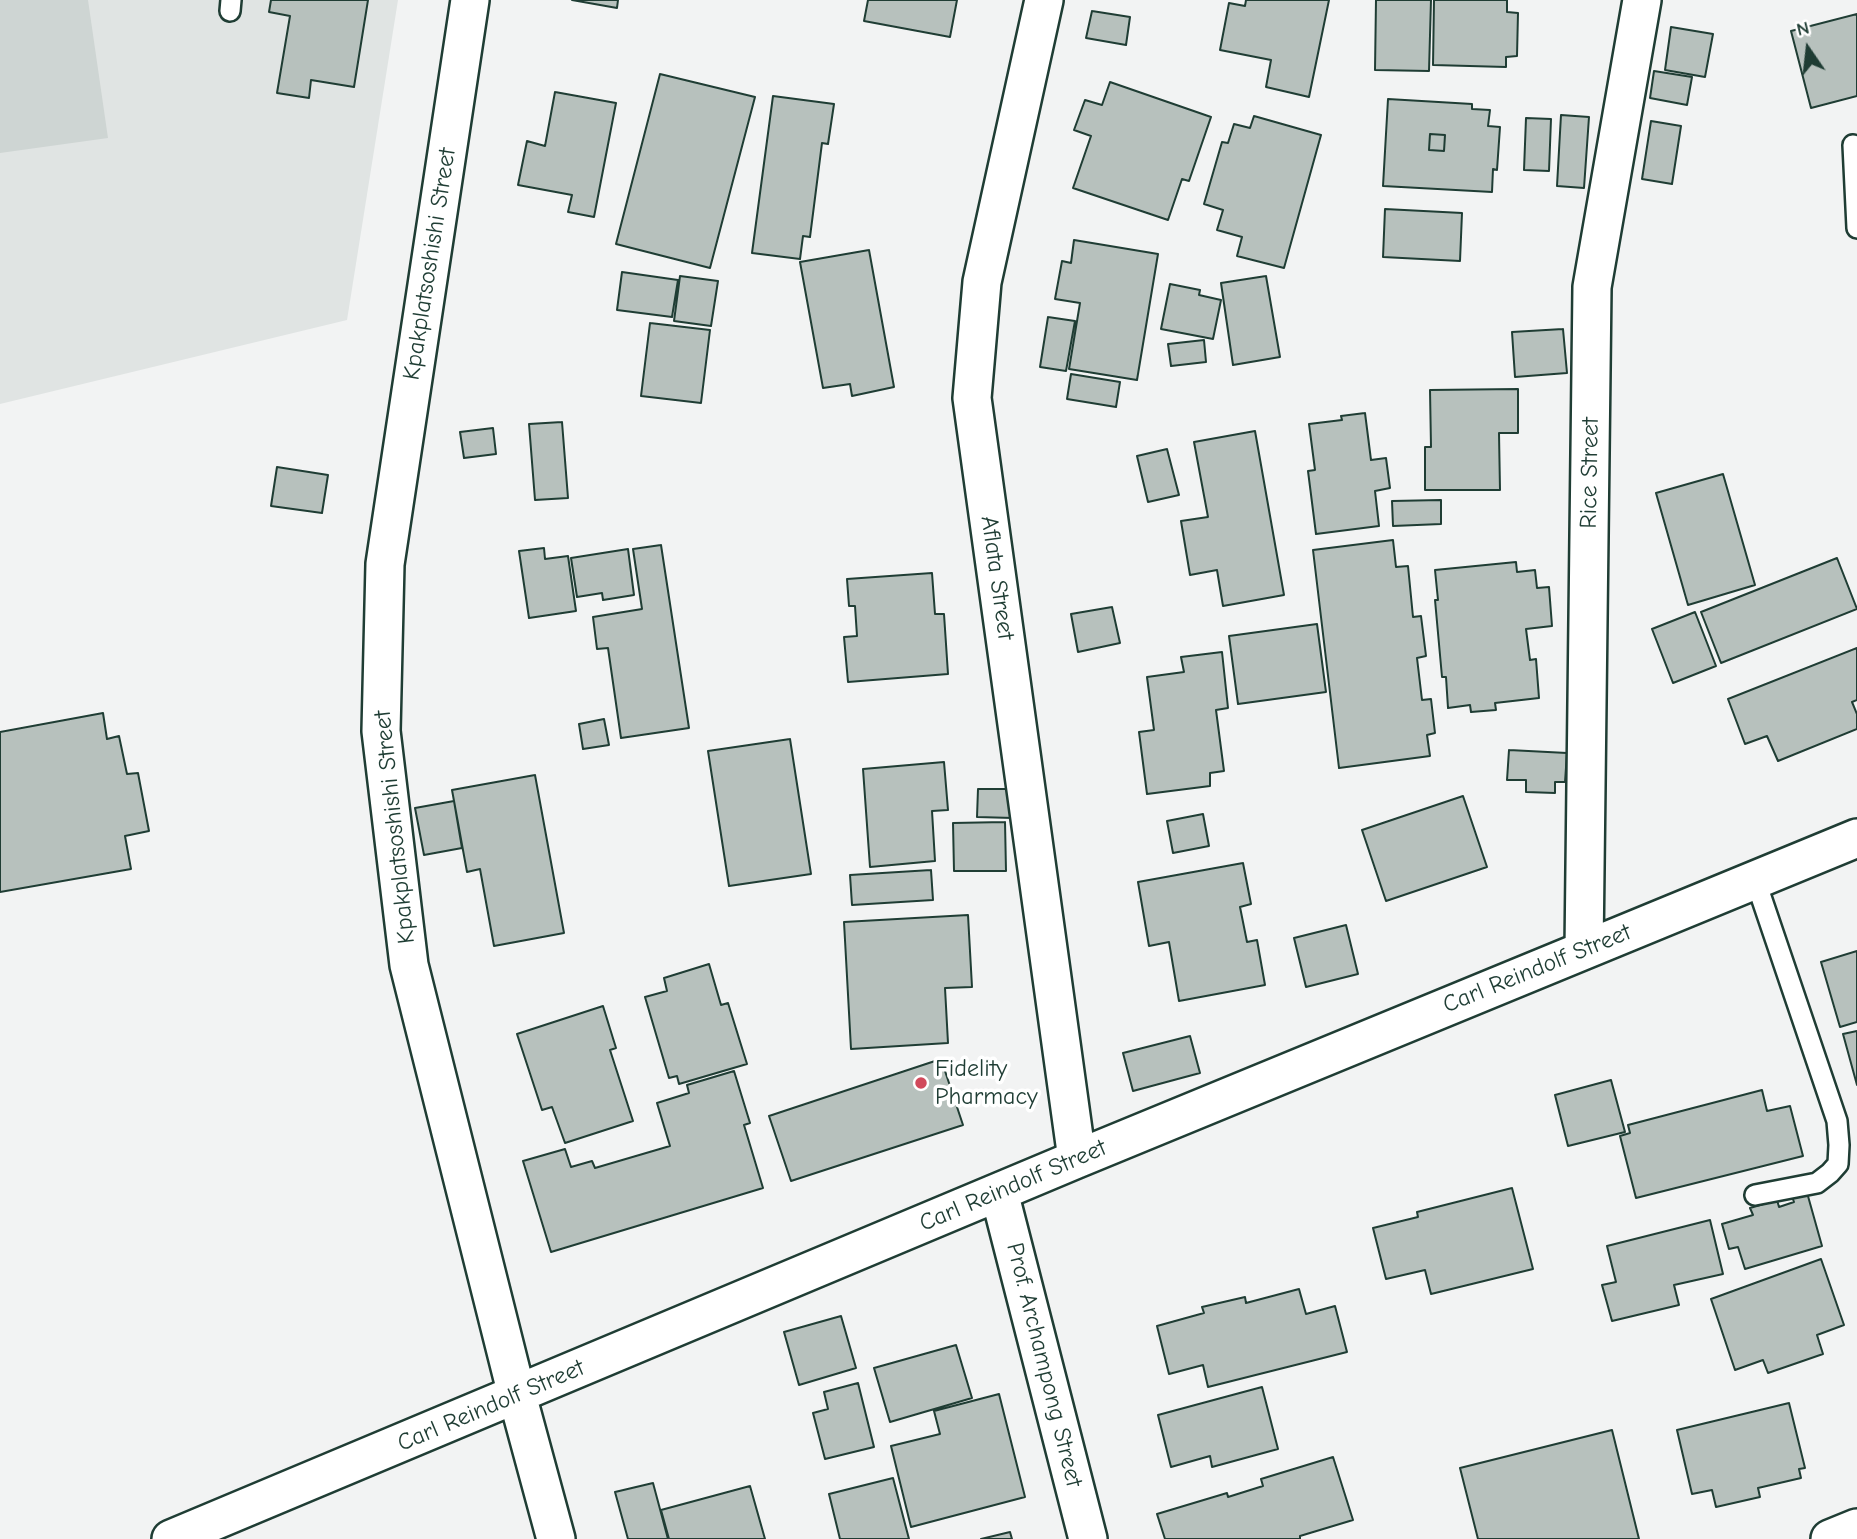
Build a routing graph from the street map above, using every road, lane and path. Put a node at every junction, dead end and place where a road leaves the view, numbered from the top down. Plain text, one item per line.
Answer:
1 (470, 0) edge
2 (1044, 0) edge
3 (1642, 0) edge
4 (1853, 145) dead end
5 (1857, 228) edge
6 (1857, 838) edge
7 (1755, 879) junction
8 (1584, 950) junction
9 (1077, 1159) junction
10 (999, 1192) junction
11 (1755, 1195) dead end
12 (517, 1395) junction
13 (1857, 1528) edge
14 (172, 1539) edge
15 (556, 1539) edge
16 (1088, 1539) edge
17 (1830, 1539) edge

1 - 12 street, Kpakplatsoshishi Street
2 - 9 street, Aflata Street
3 - 8 street, Rice Street
4 - 5 lane
6 - 7 street, Carl Reindolf Street
7 - 8 street, Carl Reindolf Street
7 - 11 lane
8 - 9 street, Carl Reindolf Street
9 - 10 street, Carl Reindolf Street
10 - 12 street, Carl Reindolf Street
10 - 16 street, Prof. Archampong Street
12 - 14 street, Carl Reindolf Street
12 - 15 street, Kpakplatsoshishi Street
13 - 17 street

